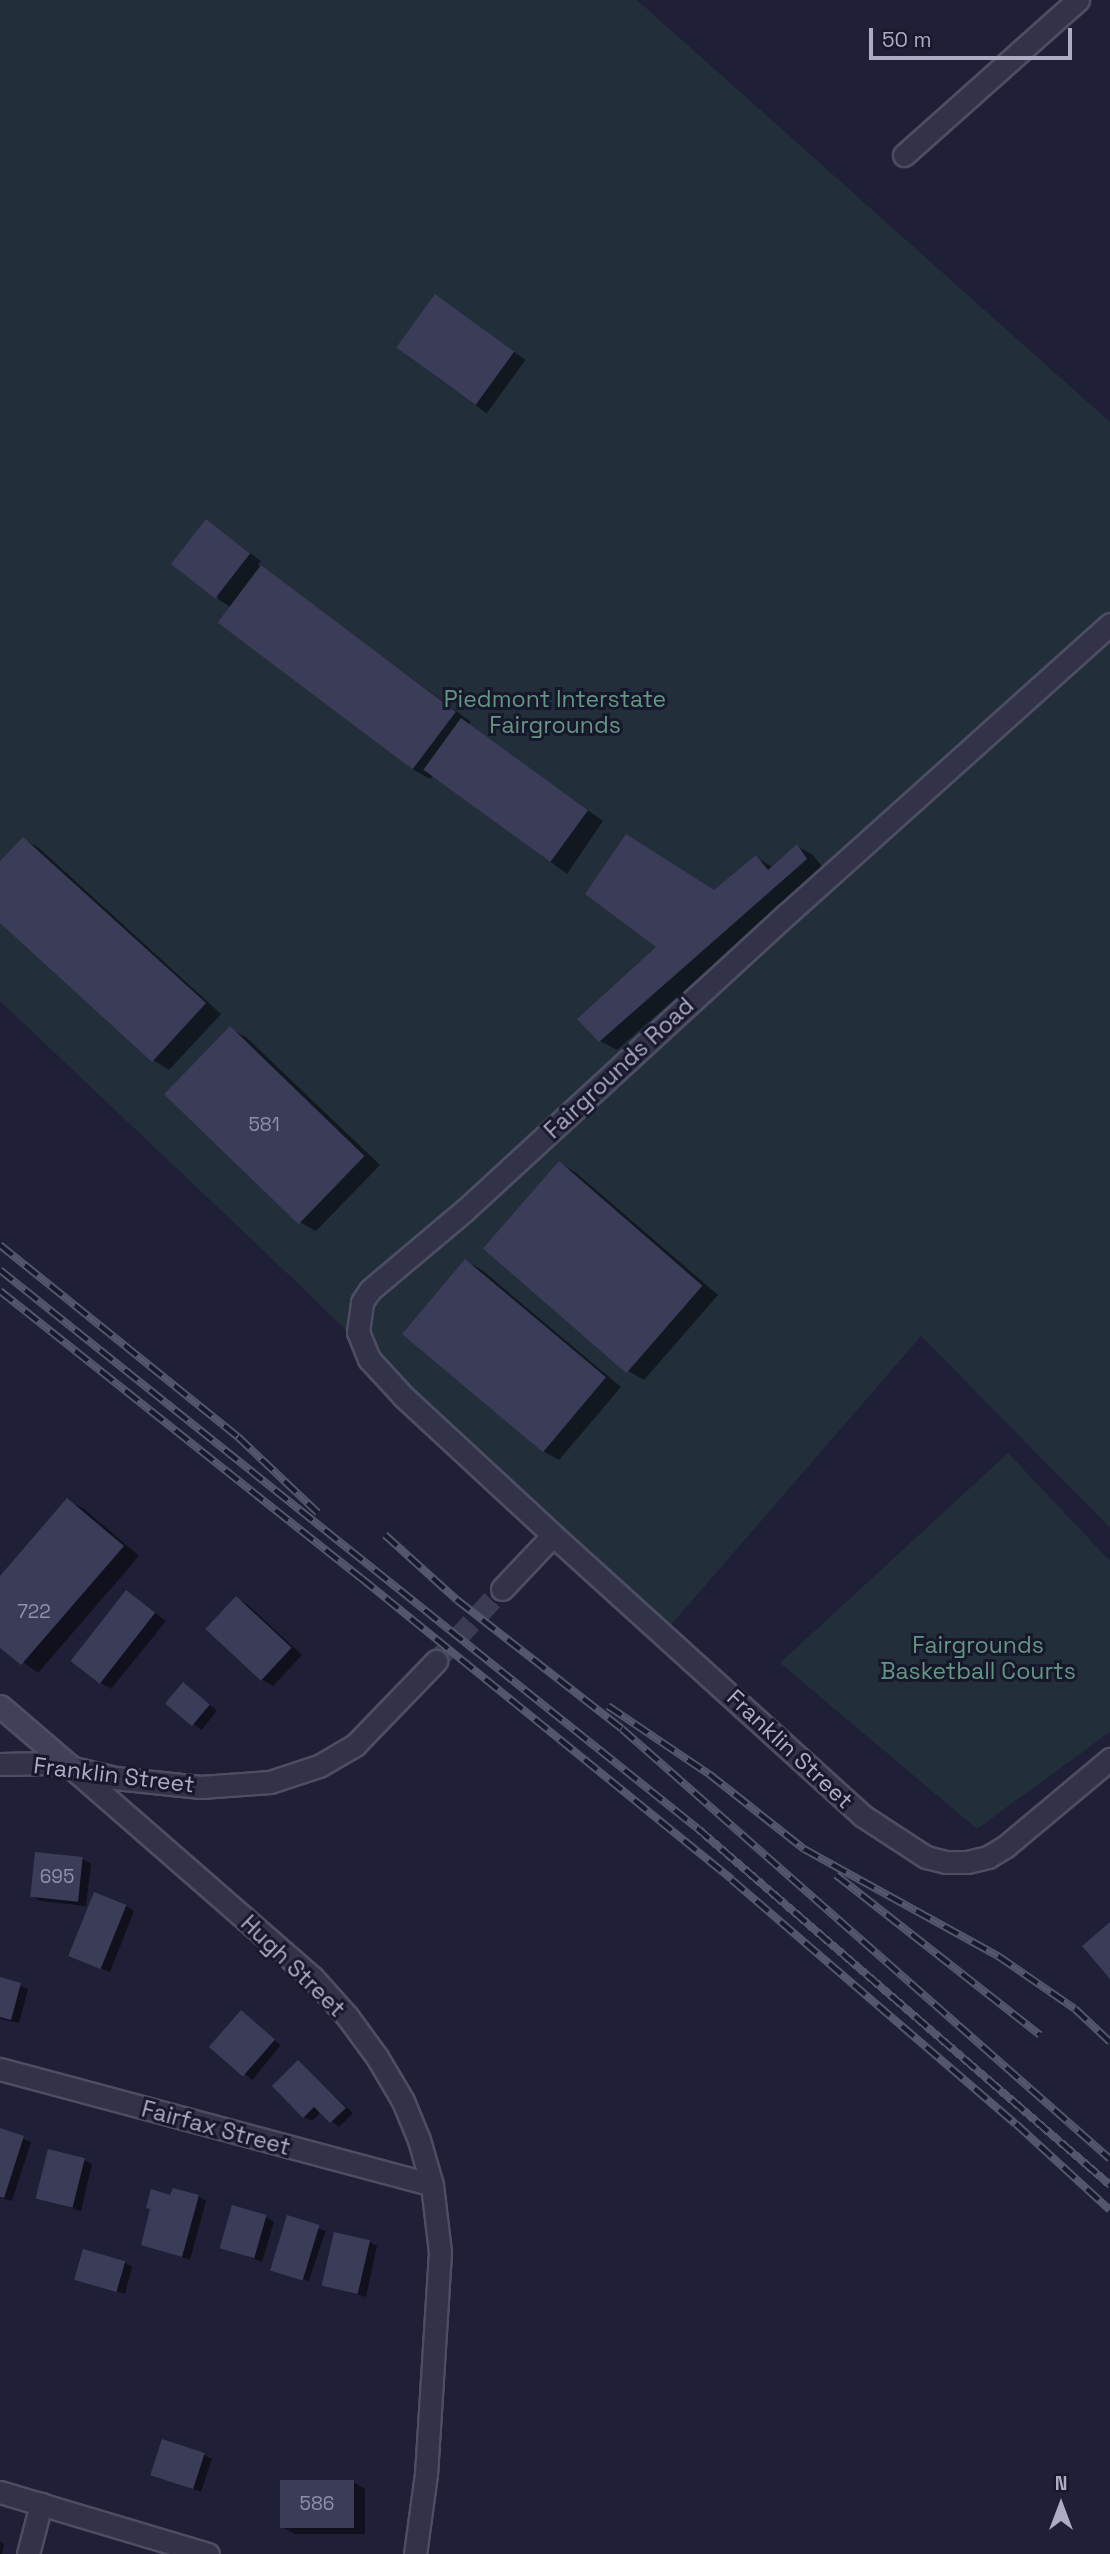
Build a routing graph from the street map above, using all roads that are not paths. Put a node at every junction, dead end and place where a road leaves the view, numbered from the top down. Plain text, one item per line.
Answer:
1 (1078, 0) edge
2 (904, 155) dead end
3 (1110, 624) edge
4 (553, 1535) junction
5 (502, 1589) tunnel mouth
6 (436, 1661) tunnel mouth
7 (0, 1706) edge
8 (1110, 1759) edge
9 (0, 1764) edge
10 (70, 1766) junction
11 (0, 2069) edge
12 (432, 2185) junction
13 (0, 2492) edge
14 (41, 2504) junction
15 (28, 2554) edge
16 (208, 2554) edge
17 (415, 2554) edge

1 - 2 street
3 - 4 street, Fairgrounds Road
4 - 5 street
4 - 8 street, Franklin Street
6 - 10 street, Franklin Street
7 - 10 street
9 - 10 street, Franklin Street
10 - 12 street, Hugh Street
11 - 12 street, Fairfax Street
12 - 17 street, Hugh Street
13 - 14 street
14 - 15 street
14 - 16 street

